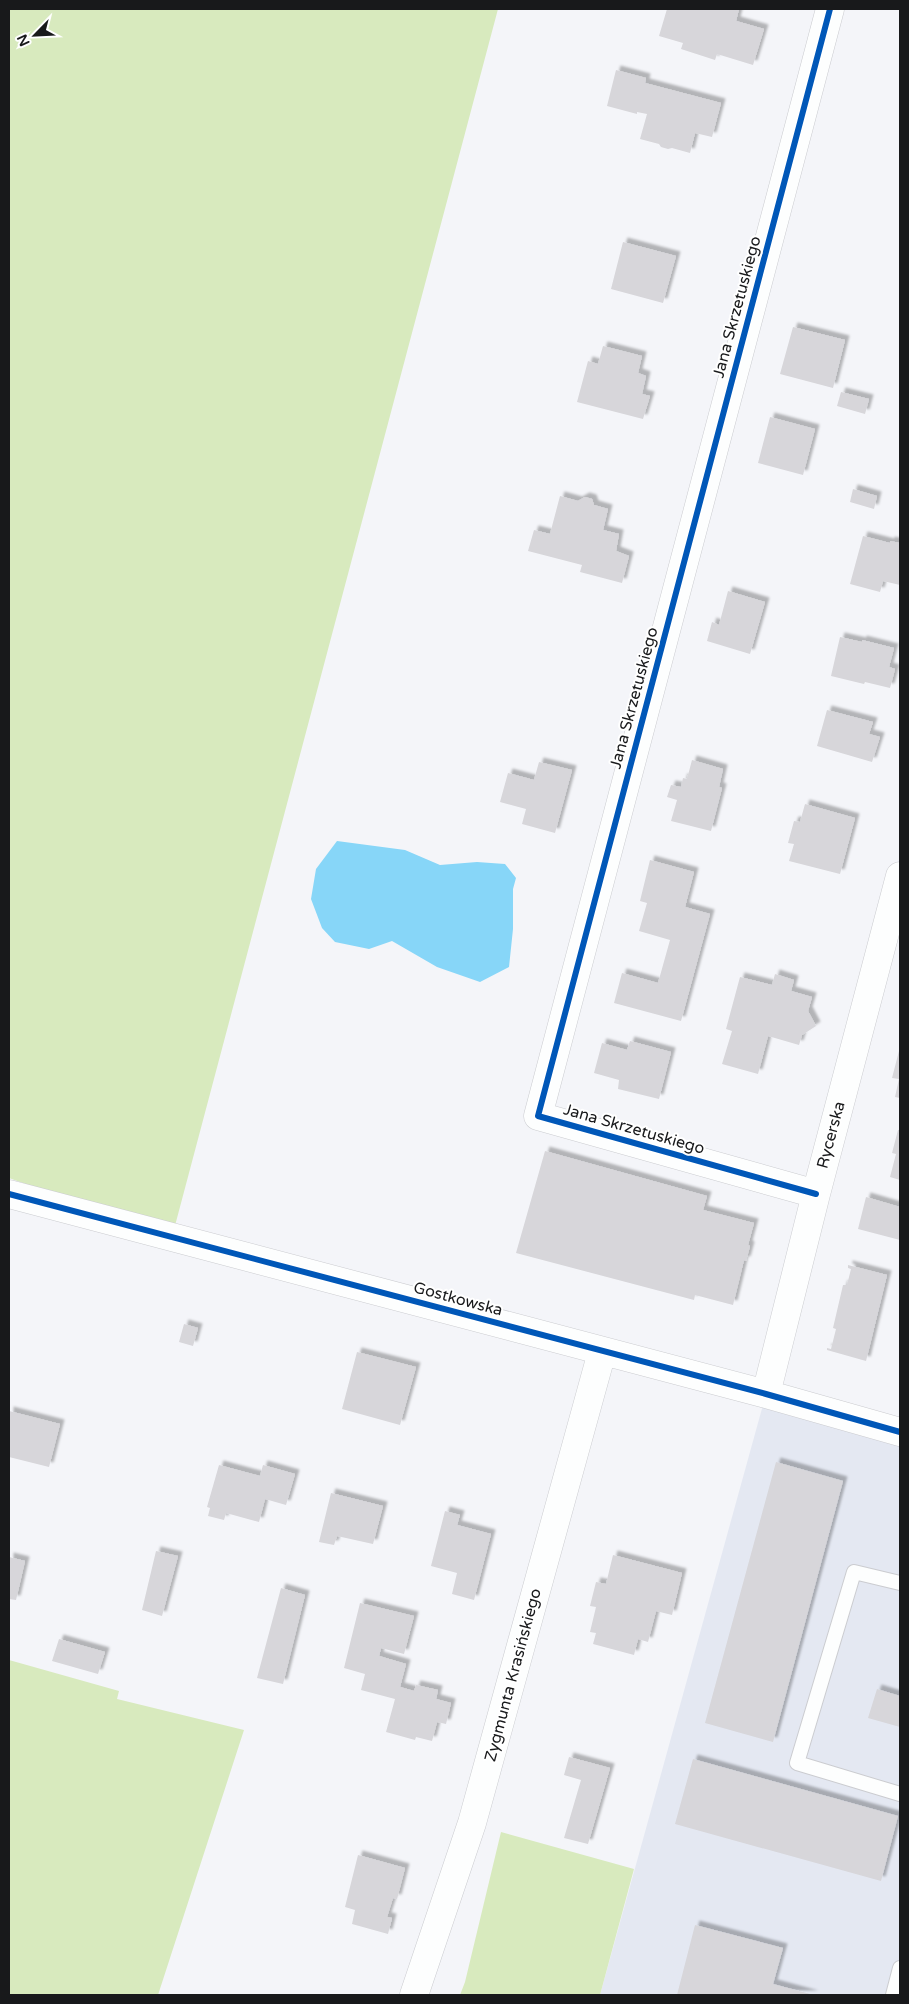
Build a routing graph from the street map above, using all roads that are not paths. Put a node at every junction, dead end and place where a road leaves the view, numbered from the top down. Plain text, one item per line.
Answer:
1 (830, 9) edge
2 (900, 876) edge
3 (9, 1194) edge
4 (816, 1194) junction
5 (602, 1352) junction
6 (766, 1394) junction
7 (900, 1432) edge
8 (900, 1583) edge
9 (900, 1794) edge
10 (900, 1968) edge
11 (414, 1995) edge
12 (892, 1995) edge

1 - 4 street, Jana Skrzetuskiego
2 - 4 street, Rycerska
3 - 5 street, Gostkowska
4 - 6 street, Rycerska
5 - 6 street, Gostkowska
5 - 11 street, Zygmunta Krasińskiego
6 - 7 street, Gostkowska
8 - 9 lane
10 - 12 lane

